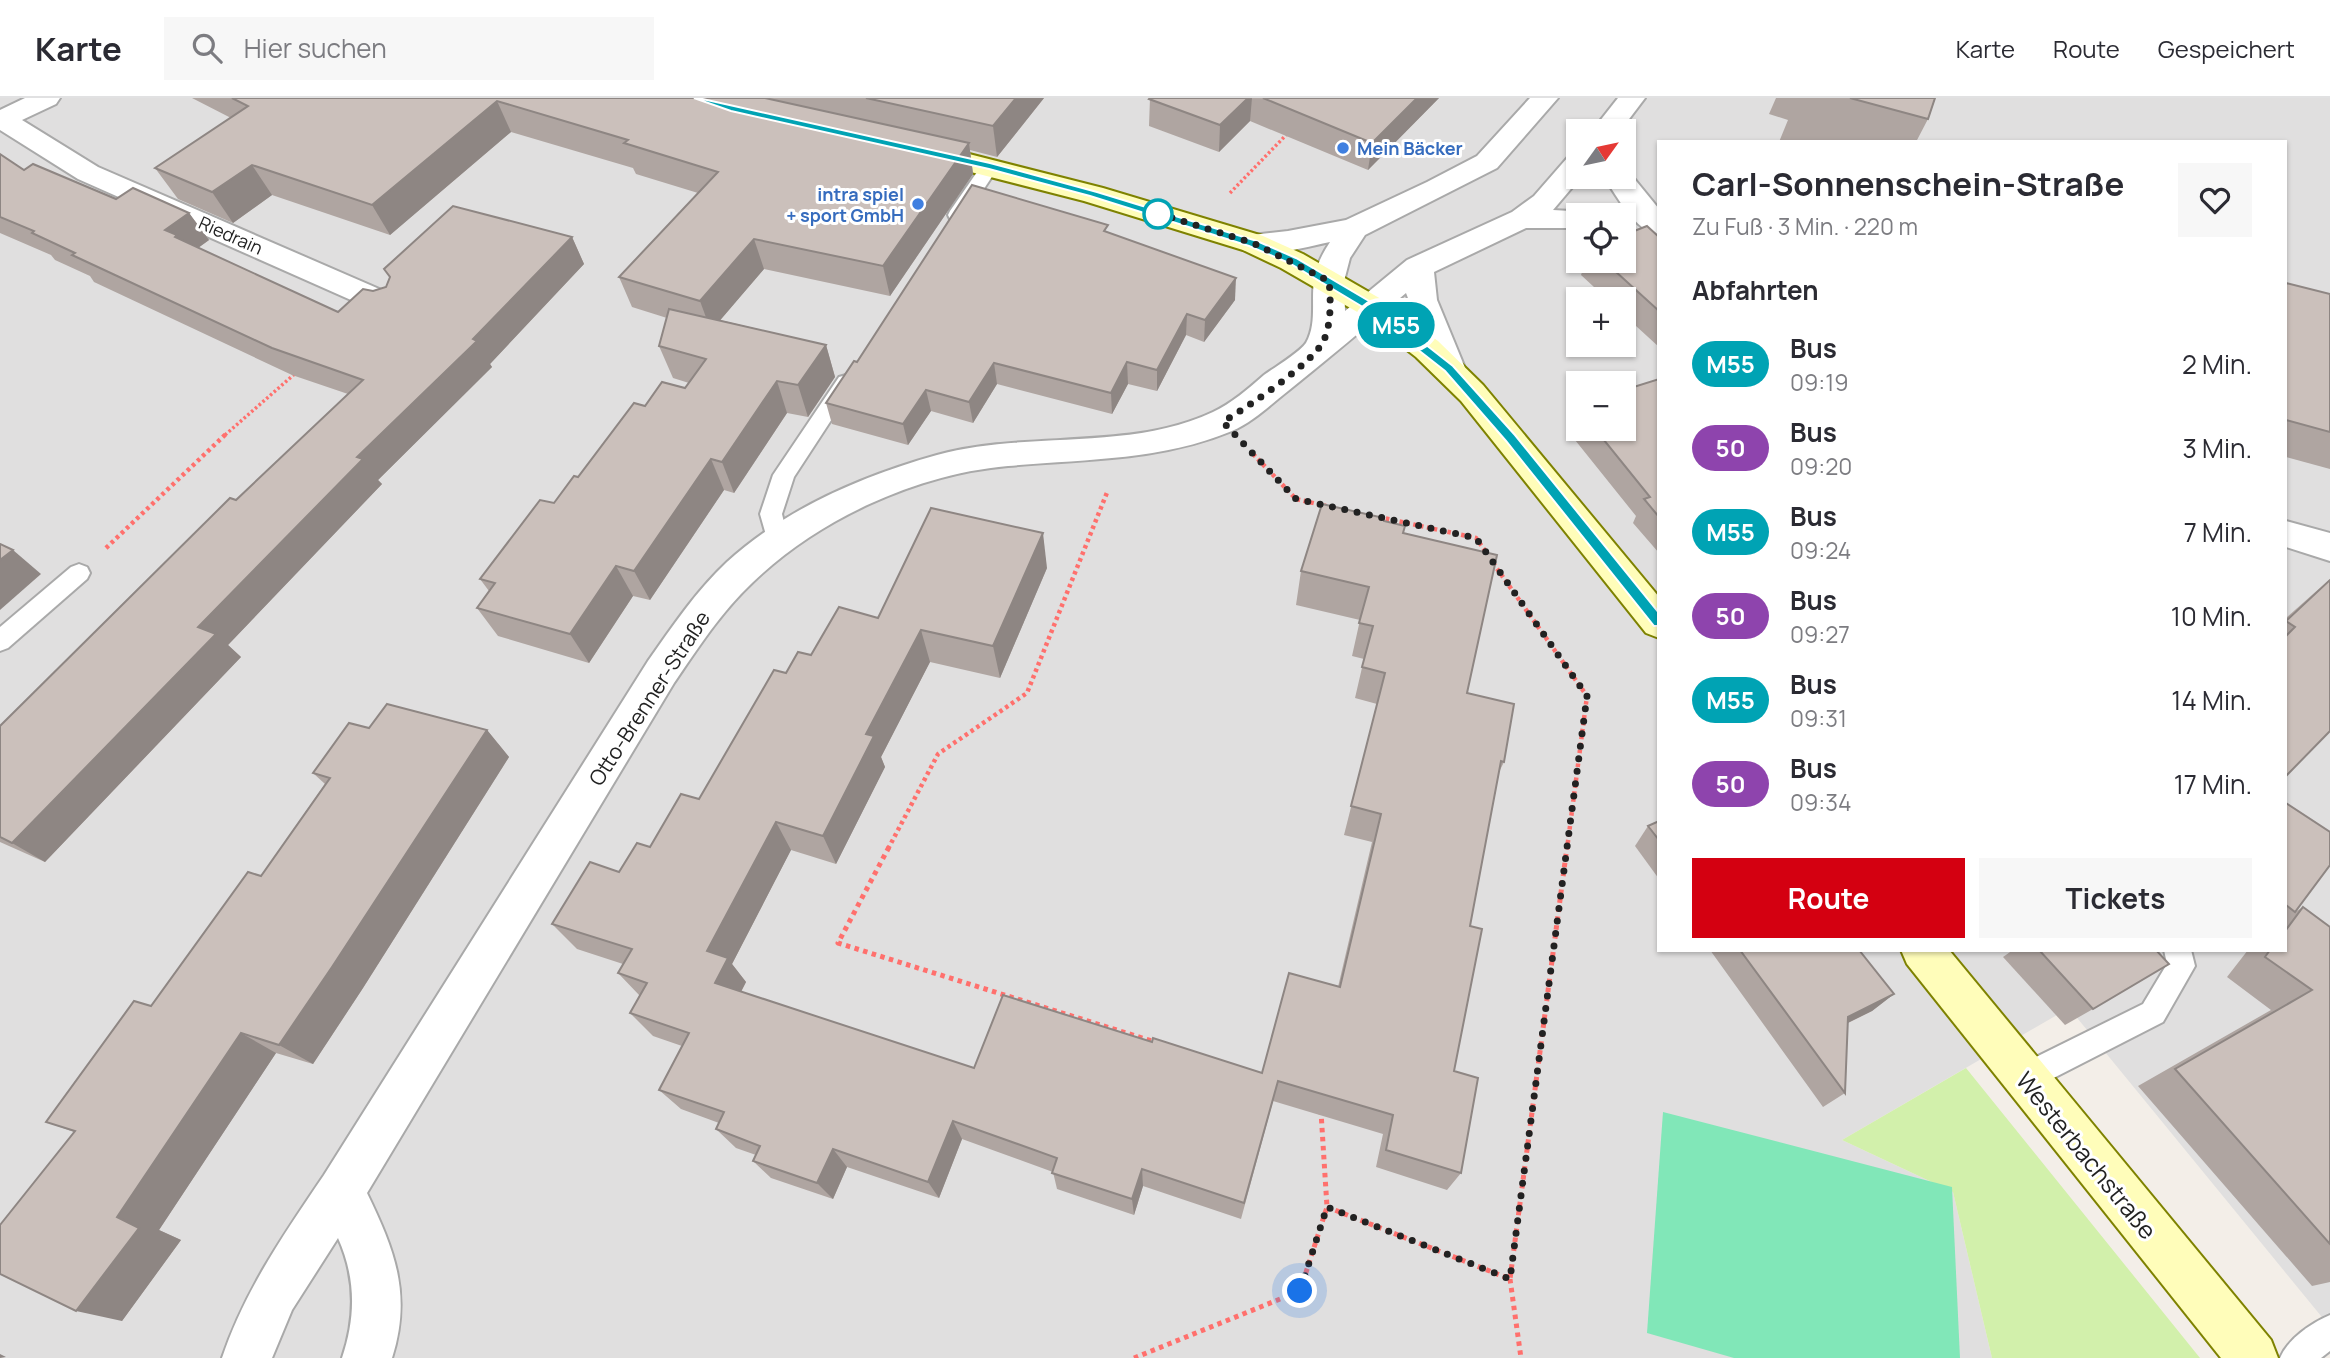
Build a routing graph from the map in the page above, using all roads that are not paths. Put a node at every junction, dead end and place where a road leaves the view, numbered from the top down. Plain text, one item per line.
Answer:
1 (47, 98) edge
2 (1545, 98) edge
3 (1632, 98) edge
4 (1615, 119) edge
5 (1, 120) edge
6 (894, 145) edge
7 (990, 166) junction
8 (1566, 177) edge
9 (1626, 189) edge
10 (1522, 219) junction
11 (1566, 219) edge
12 (1657, 225) edge
13 (1354, 228) junction
14 (1636, 232) edge
15 (944, 235) edge
16 (1657, 238) edge
17 (1253, 243) junction
18 (1419, 267) junction
19 (1329, 281) junction
20 (390, 305) edge
21 (1370, 306) junction
22 (1320, 348) junction
23 (860, 361) edge
24 (1449, 368) junction
25 (2287, 534) edge
26 (778, 543) junction
27 (2330, 547) edge
28 (79, 573) road end
29 (1657, 621) edge
30 (0, 641) edge
31 (1924, 952) edge
32 (2178, 952) edge
33 (2024, 1079) junction
34 (341, 1192) junction
35 (2330, 1331) edge
36 (247, 1358) edge
37 (367, 1358) edge
38 (2253, 1358) edge
39 (2297, 1358) edge

1 - 5 street
2 - 13 street
3 - 4 street
5 - 20 street, Riedrain
6 - 7 main road
7 - 15 lane
7 - 17 main road
8 - 10 street
9 - 12 street
10 - 11 street
10 - 18 street
13 - 17 street
13 - 19 street
14 - 16 street
17 - 19 main road
18 - 19 street
18 - 21 street, Otto-Brenner-Straße
18 - 24 street
19 - 21 main road
19 - 22 street
21 - 22 street, Otto-Brenner-Straße
21 - 24 main road
22 - 26 street, Otto-Brenner-Straße
23 - 26 lane
24 - 29 main road
25 - 27 street
26 - 34 street, Otto-Brenner-Straße
28 - 30 lane
31 - 33 main road, Westerbachstraße
32 - 33 lane
33 - 38 main road, Westerbachstraße
34 - 36 street, Otto-Brenner-Straße
34 - 37 street
35 - 39 lane

